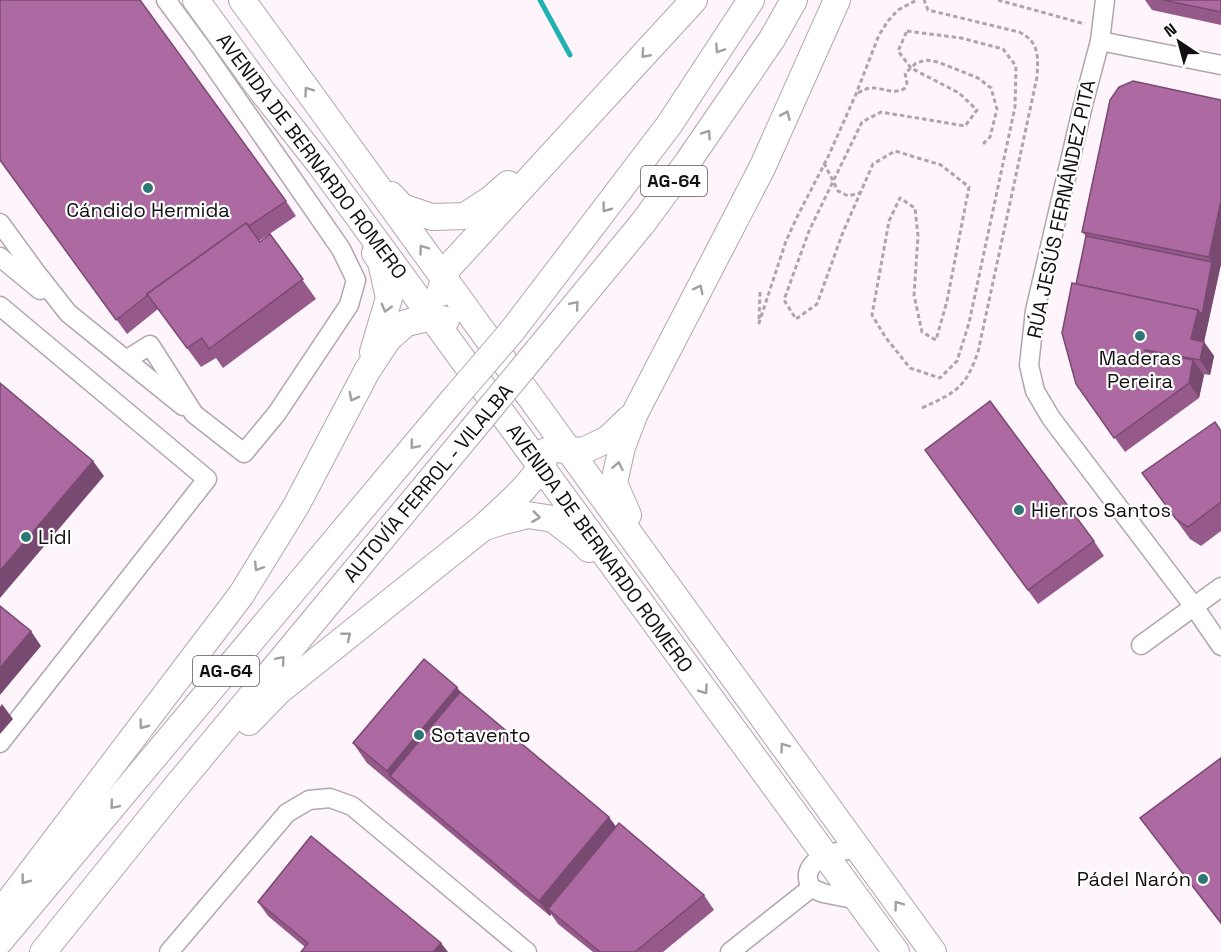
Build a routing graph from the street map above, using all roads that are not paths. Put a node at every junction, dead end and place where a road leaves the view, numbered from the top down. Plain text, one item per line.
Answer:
1 (166, 0) edge
2 (196, 0) edge
3 (242, 0) edge
4 (694, 0) edge
5 (751, 0) edge
6 (794, 0) edge
7 (837, 0) edge
8 (1105, 0) edge
9 (1101, 34) junction
10 (1221, 65) edge
11 (625, 76) junction
12 (349, 146) junction
13 (319, 164) junction
14 (0, 223) edge
15 (0, 257) edge
16 (444, 278) junction
17 (0, 306) edge
18 (68, 313) junction
19 (477, 323) junction
20 (441, 326) junction
21 (126, 360) junction
22 (367, 371) junction
23 (635, 413) junction
24 (194, 414) junction
25 (545, 452) junction
26 (480, 530) junction
27 (661, 576) junction
28 (1221, 587) edge
29 (635, 595) junction
30 (1195, 608) junction
31 (1141, 645) dead end
32 (1221, 646) edge
33 (0, 743) edge
34 (857, 849) junction
35 (825, 856) junction
36 (111, 868) junction
37 (811, 888) junction
38 (858, 900) junction
39 (0, 913) edge
40 (0, 941) edge
41 (43, 952) edge
42 (169, 952) edge
43 (527, 952) edge
44 (730, 952) edge
45 (896, 952) edge
46 (933, 952) edge

1 - 24 street
2 - 13 highway, AVENIDA DE BERNARDO ROMERO
12 -> 3 highway, AVENIDA DE BERNARDO ROMERO
4 -> 11 highway
5 -> 40 highway, AUTOVÍA FERROL - VILALBA / AG-64, bridge
36 -> 6 highway, AUTOVÍA FERROL - VILALBA / AG-64, bridge
23 -> 7 highway
8 - 9 street, RÚA JESÚS FERNÁNDEZ PITA
9 - 10 street
9 - 30 street, RÚA JESÚS FERNÁNDEZ PITA
11 - 12 highway
11 - 16 highway
16 -> 12 highway, AVENIDA DE BERNARDO ROMERO
13 - 20 highway, AVENIDA DE BERNARDO ROMERO
13 -> 22 highway
14 - 18 street
15 - 18 street
16 - 19 highway, AVENIDA DE BERNARDO ROMERO
16 - 20 highway
17 - 33 street
18 - 21 street
19 - 20 highway
19 - 25 highway, AVENIDA DE BERNARDO ROMERO
20 - 22 highway
20 - 25 highway, AVENIDA DE BERNARDO ROMERO
21 - 24 street
21 - 24 street
22 -> 39 highway
23 - 25 highway
27 -> 23 highway
25 - 26 highway
25 - 27 highway, AVENIDA DE BERNARDO ROMERO
25 - 29 highway, AVENIDA DE BERNARDO ROMERO
26 -> 29 highway
36 -> 26 highway
34 -> 27 highway, AVENIDA DE BERNARDO ROMERO
28 - 30 street
29 -> 35 highway, AVENIDA DE BERNARDO ROMERO
30 - 31 street
30 - 32 street, RÚA JESÚS FERNÁNDEZ PITA
34 - 35 street
46 -> 34 highway, AVENIDA DE BERNARDO ROMERO
35 - 37 street
35 - 38 highway, AVENIDA DE BERNARDO ROMERO
36 - 41 highway, AUTOVÍA FERROL - VILALBA / AG-64
37 - 38 street
37 - 44 street
38 - 45 highway, AVENIDA DE BERNARDO ROMERO
42 - 43 street

